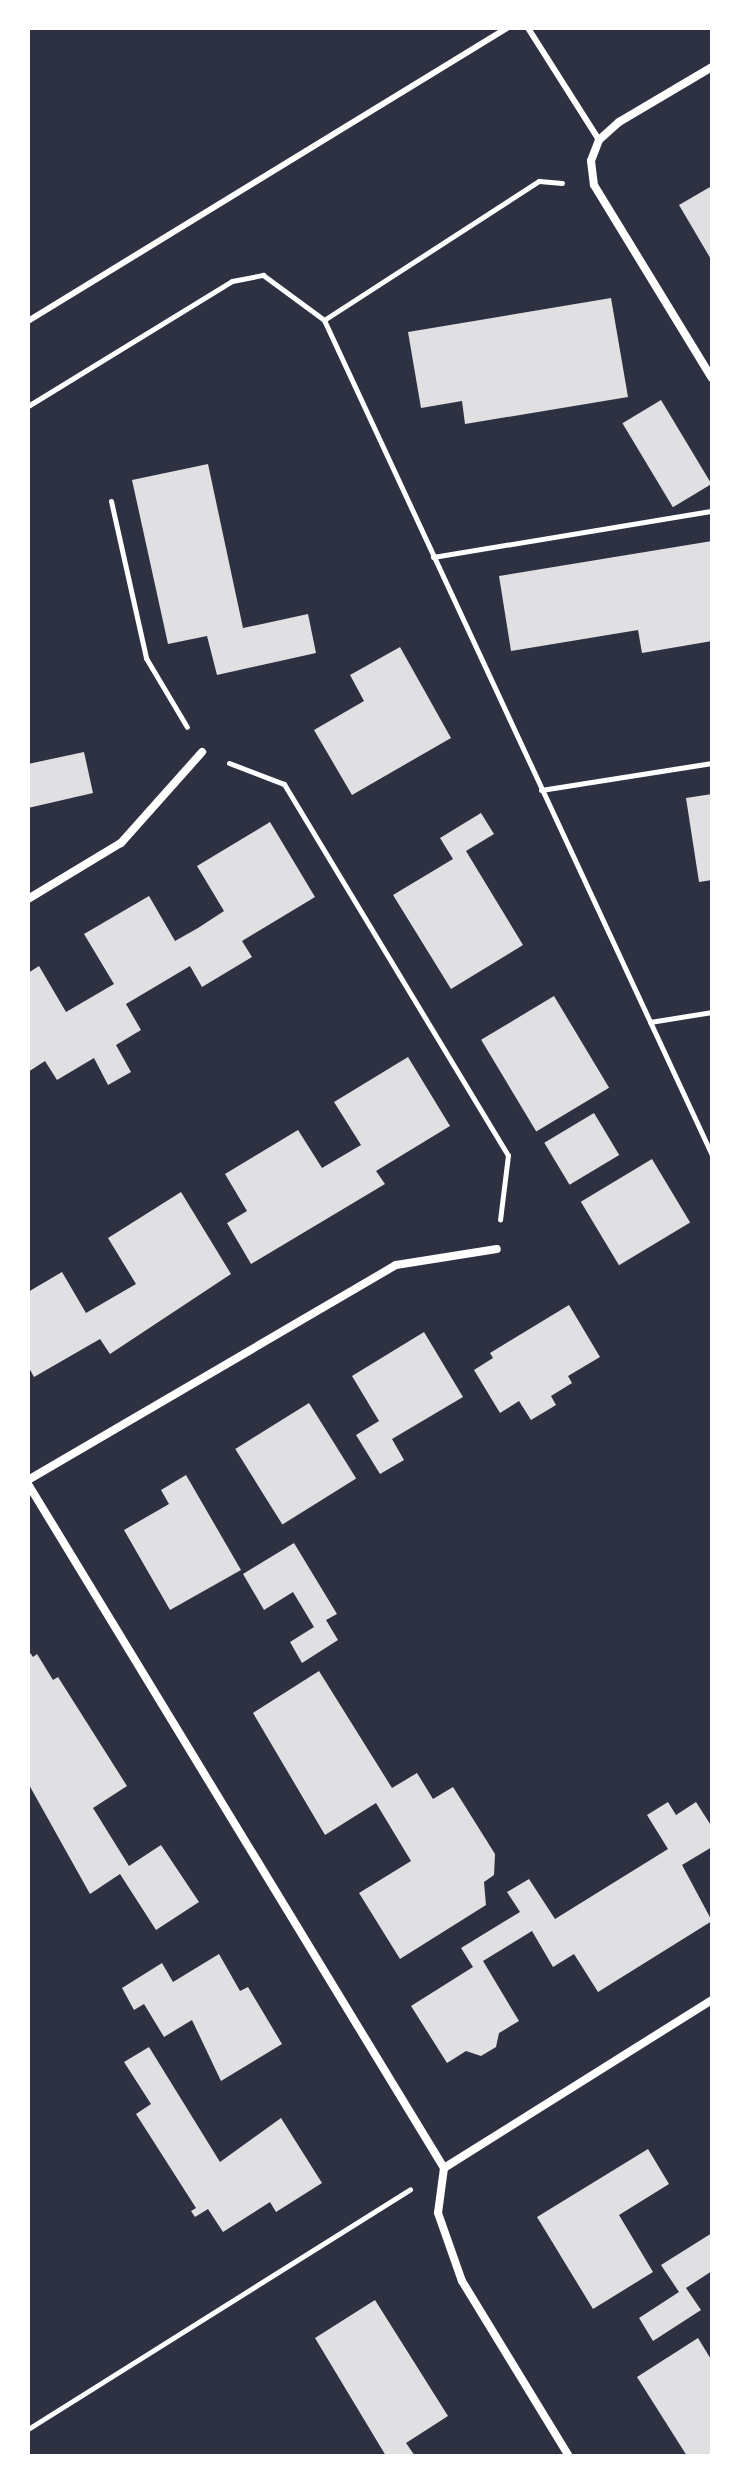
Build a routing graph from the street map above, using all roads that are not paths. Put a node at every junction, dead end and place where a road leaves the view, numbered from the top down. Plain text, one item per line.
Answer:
1 (507, 28) edge
2 (528, 28) edge
3 (712, 67) edge
4 (599, 140) junction
5 (28, 321) edge
6 (712, 378) edge
7 (202, 752) road end
8 (28, 899) edge
9 (497, 1249) road end
10 (28, 1482) edge
11 (712, 2000) edge
12 (444, 2168) junction
13 (569, 2456) edge

1 - 5 lane
2 - 4 lane
3 - 4 street
4 - 6 street
7 - 8 street
9 - 10 street
10 - 12 street
11 - 12 street
12 - 13 street

